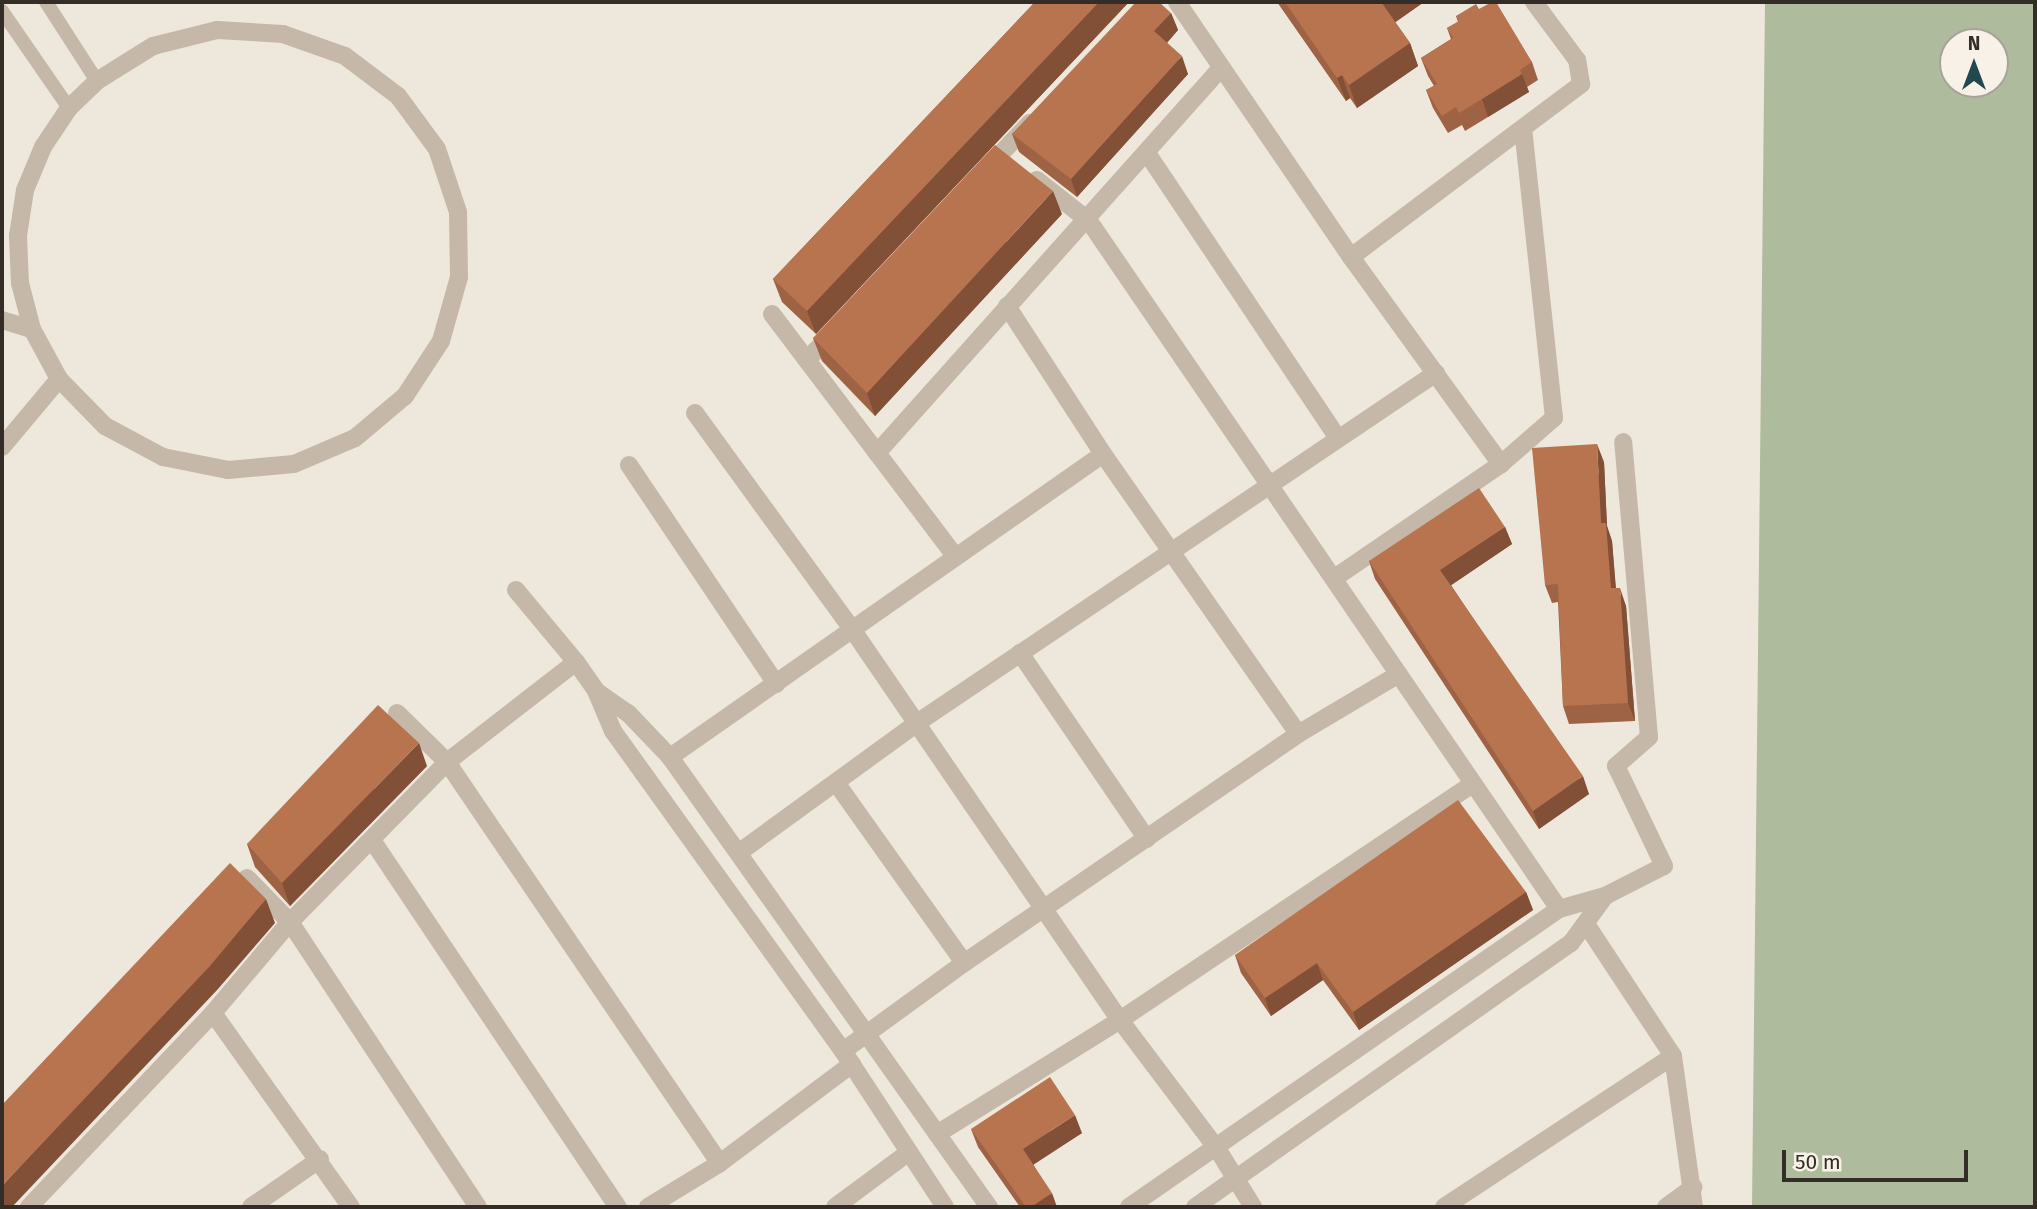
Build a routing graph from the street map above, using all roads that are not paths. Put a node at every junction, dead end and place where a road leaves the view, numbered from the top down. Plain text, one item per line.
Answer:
1 (46, 2) edge
2 (1177, 2) edge
3 (1534, 2) edge
4 (2, 11) edge
5 (1221, 68) junction
6 (97, 81) junction
7 (69, 108) junction
8 (1040, 112) edge
9 (1524, 130) junction
10 (1147, 153) junction
11 (1012, 161) junction
12 (974, 182) edge
13 (1089, 221) junction
14 (1351, 257) junction
15 (1007, 306) junction
16 (772, 314) dead end
17 (2, 320) edge
18 (844, 321) edge
19 (32, 329) junction
20 (807, 360) junction
21 (1436, 373) junction
22 (59, 379) junction
23 (695, 414) dead end
24 (1338, 438) junction
25 (1623, 442) dead end
26 (2, 447) edge
27 (877, 453) junction
28 (1104, 454) junction
29 (1501, 464) junction
30 (629, 465) dead end
31 (1269, 484) junction
32 (1170, 549) junction
33 (955, 556) junction
34 (1336, 577) junction
35 (516, 590) dead end
36 (852, 629) junction
37 (1020, 653) junction
38 (576, 662) junction
39 (1399, 674) junction
40 (776, 684) junction
41 (596, 691) junction
42 (397, 713) dead end
43 (917, 723) junction
44 (1298, 734) junction
45 (670, 757) junction
46 (447, 762) junction
47 (837, 784) junction
48 (1471, 785) junction
49 (1147, 839) junction
50 (372, 840) junction
51 (741, 851) junction
52 (247, 878) edge
53 (1605, 897) junction
54 (1045, 908) junction
55 (1559, 909) junction
56 (290, 922) junction
57 (1586, 924) junction
58 (964, 962) junction
59 (214, 1013) junction
60 (1120, 1020) junction
61 (866, 1031) junction
62 (1673, 1056) junction
63 (848, 1058) junction
64 (937, 1134) junction
65 (1218, 1150) junction
66 (909, 1152) junction
67 (320, 1159) junction
68 (720, 1163) junction
69 (1237, 1181) junction
70 (1694, 1187) junction
71 (29, 1207) edge
72 (251, 1207) edge
73 (351, 1207) edge
74 (478, 1207) edge
75 (618, 1207) edge
76 (648, 1207) edge
77 (835, 1207) edge
78 (945, 1207) edge
79 (989, 1207) edge
80 (1129, 1207) edge
81 (1195, 1207) edge
82 (1253, 1207) edge
83 (1444, 1207) edge
84 (1666, 1207) edge
85 (1694, 1207) edge

1 - 6 lane
2 - 5 street
3 - 9 street
4 - 7 lane
5 - 10 street
5 - 14 street
6 - 7 street
6 - 22 street
7 - 19 street
8 - 11 street
9 - 14 street
9 - 29 street
10 - 13 street
10 - 24 street
11 - 12 street
11 - 13 street
13 - 15 street
13 - 31 street
14 - 21 street
15 - 27 street
15 - 28 street
16 - 20 street
17 - 19 street
18 - 20 street
19 - 22 street
20 - 27 street
21 - 24 street
21 - 29 street
22 - 26 street
23 - 36 street
24 - 31 street
25 - 53 street
27 - 33 street
28 - 32 street
28 - 33 street
29 - 34 street
30 - 40 street
31 - 32 street
31 - 34 street
32 - 37 street
32 - 44 street
33 - 36 street
34 - 39 street
35 - 38 street
36 - 40 street
36 - 43 street
37 - 43 street
37 - 49 street
38 - 41 street
38 - 46 street
39 - 44 street
39 - 48 street
40 - 45 street
41 - 45 street
41 - 63 street
42 - 46 street
43 - 47 street
43 - 54 street
44 - 49 street
45 - 51 street
46 - 50 street
46 - 68 street
47 - 51 street
47 - 58 street
48 - 55 street
48 - 60 street
49 - 54 street
50 - 56 street
50 - 75 street
51 - 61 street
52 - 56 street
53 - 55 street
53 - 57 street
54 - 58 street
54 - 60 street
55 - 65 street
56 - 59 street
56 - 74 street
57 - 62 street
57 - 69 street
58 - 61 street
59 - 67 street
59 - 71 street
60 - 64 street
60 - 65 street
61 - 63 street
61 - 64 street
62 - 70 street
62 - 83 street
63 - 66 street
63 - 68 street
64 - 79 street
65 - 69 street
65 - 80 street
66 - 77 street
66 - 78 street
67 - 72 street
67 - 73 street
68 - 76 street
69 - 81 street
69 - 82 street
70 - 84 street
70 - 85 street

